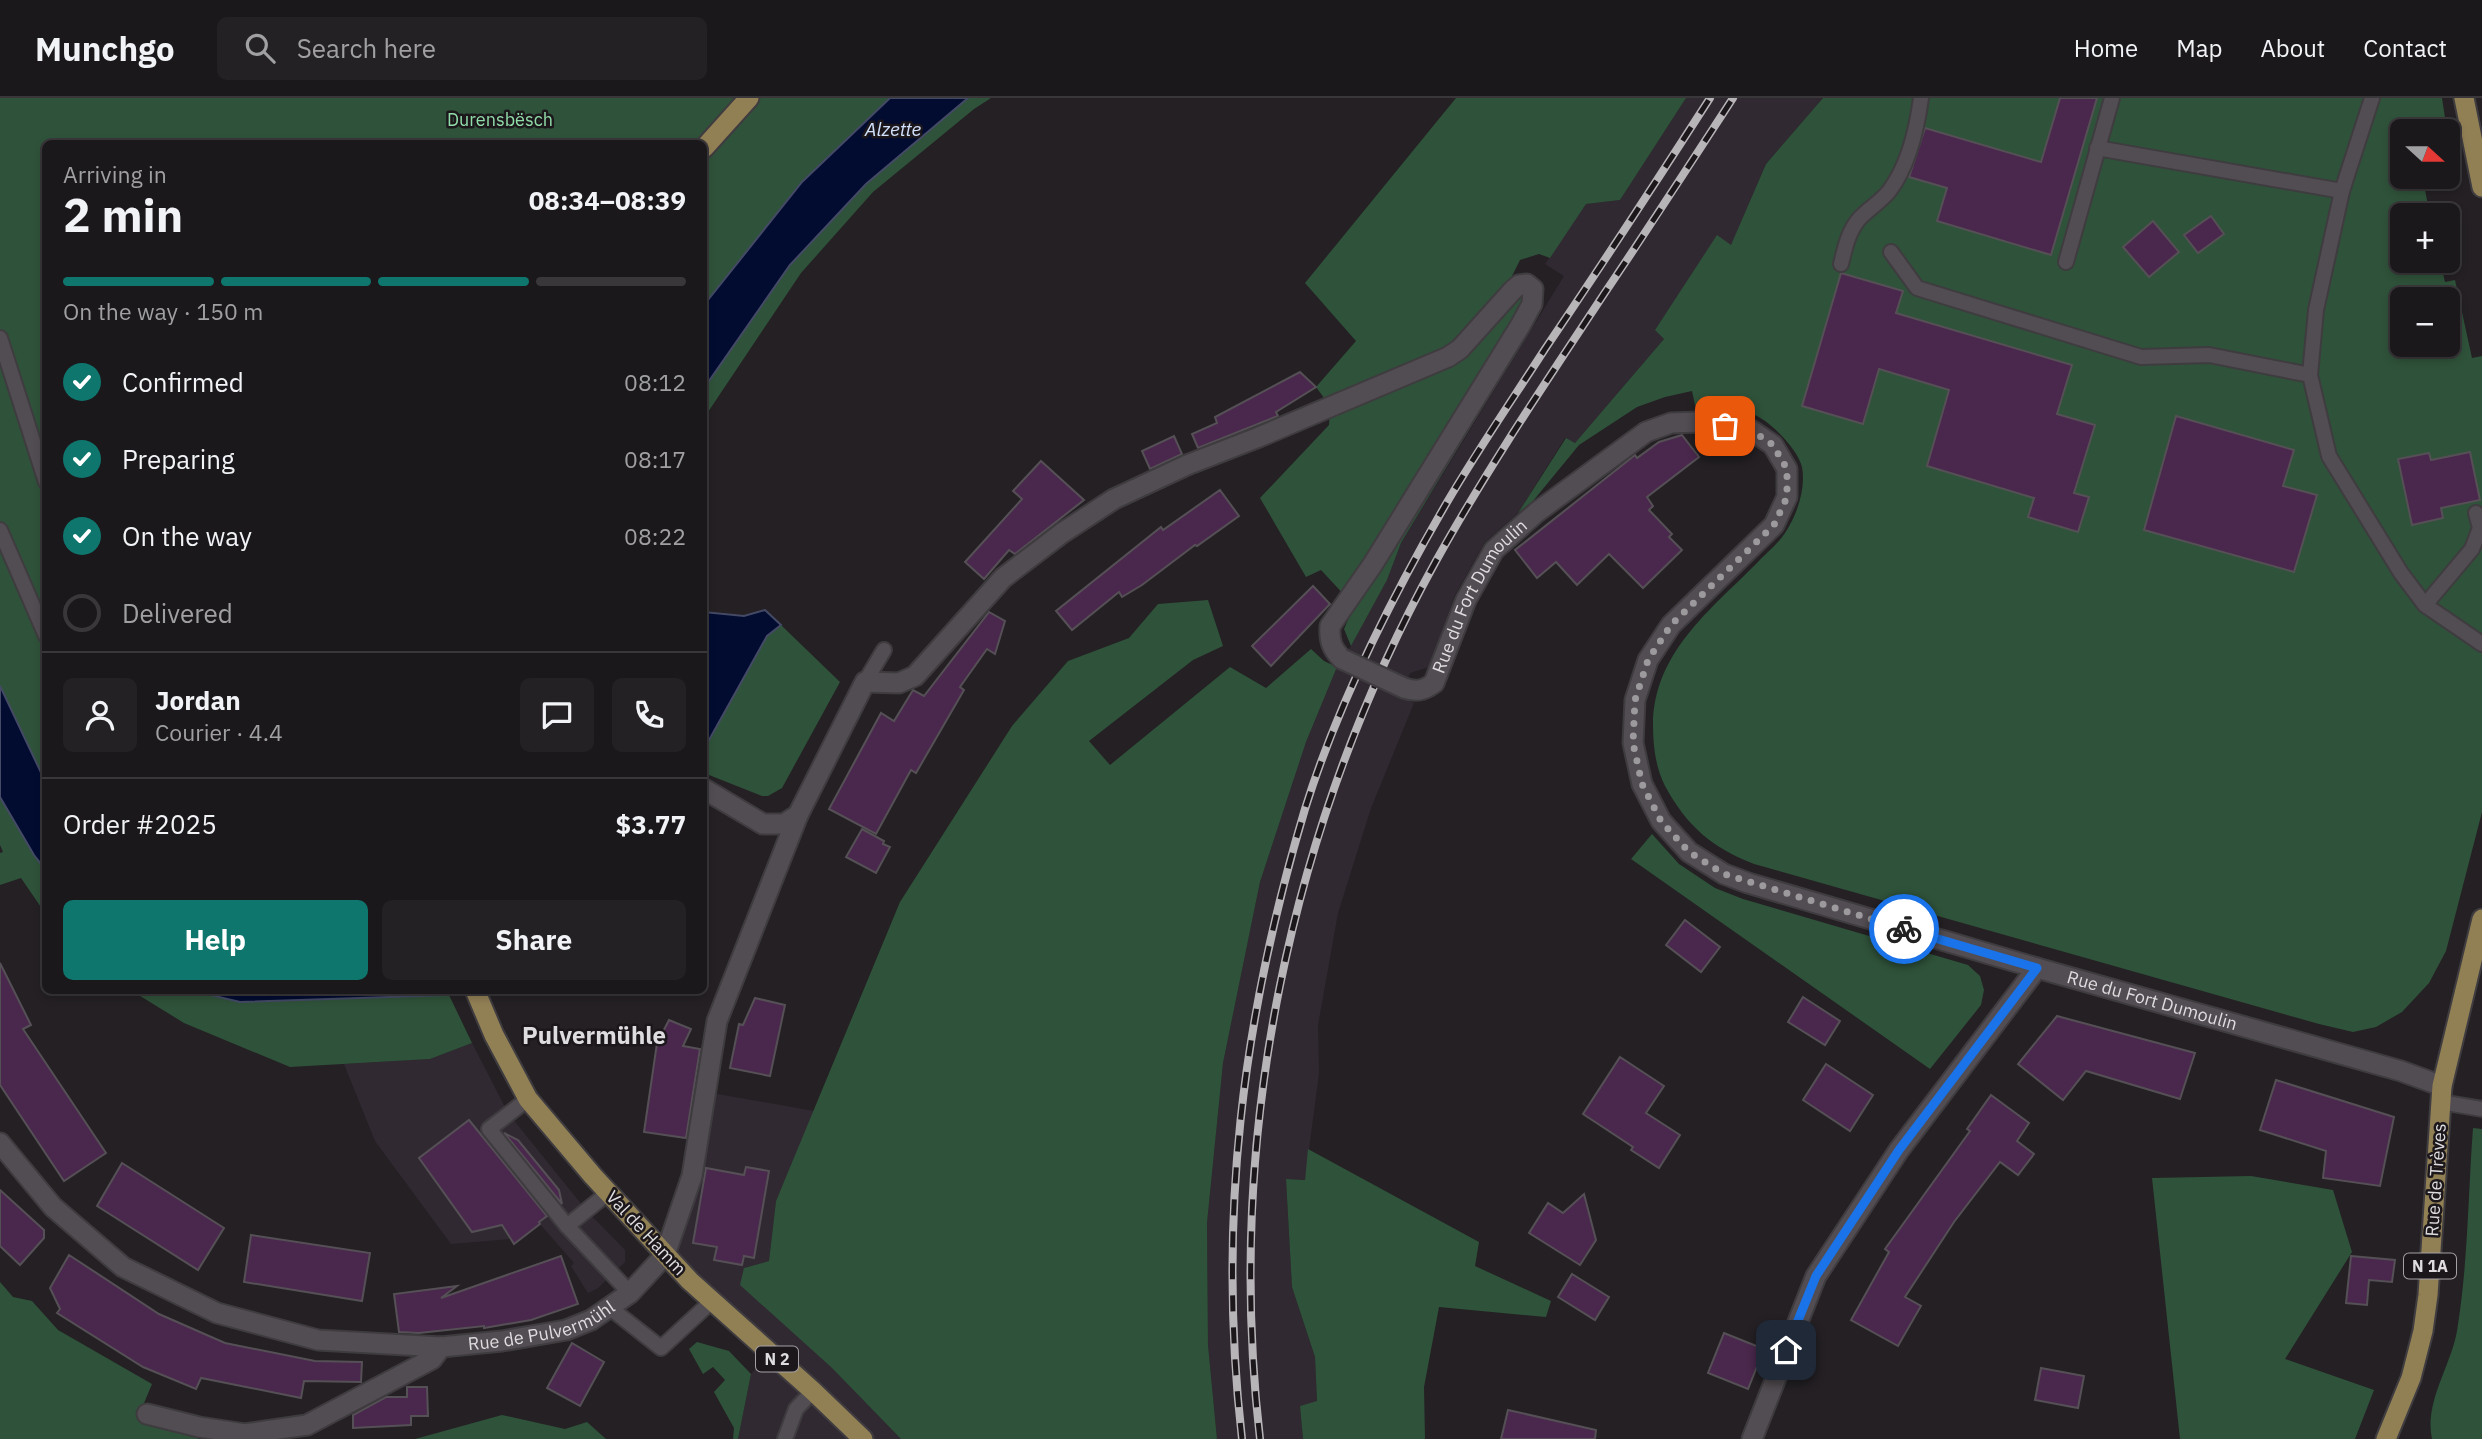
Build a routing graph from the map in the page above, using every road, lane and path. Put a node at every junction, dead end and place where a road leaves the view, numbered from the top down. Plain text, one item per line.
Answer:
1 (749, 98) edge
2 (1921, 98) edge
3 (2112, 98) edge
4 (2372, 98) edge
5 (2464, 98) edge
6 (707, 145) edge
7 (2097, 148) junction
8 (2482, 187) edge
9 (2342, 191) junction
10 (1891, 252) dead end
11 (2066, 262) dead end
12 (1841, 264) dead end
13 (0, 338) edge
14 (2310, 375) junction
15 (42, 469) edge
16 (2476, 513) dead end
17 (0, 530) edge
18 (2425, 605) junction
19 (42, 627) edge
20 (2482, 644) edge
21 (884, 650) dead end
22 (865, 682) junction
23 (707, 791) edge
24 (798, 815) junction
25 (2482, 919) edge
26 (2037, 968) junction
27 (477, 994) edge
28 (2442, 1094) junction
29 (527, 1100) junction
30 (2482, 1109) edge
31 (0, 1143) edge
32 (608, 1193) junction
33 (568, 1226) junction
34 (665, 1255) junction
35 (629, 1293) junction
36 (712, 1301) junction
37 (609, 1307) junction
38 (441, 1347) junction
39 (813, 1391) junction
40 (147, 1414) dead end
41 (785, 1439) edge
42 (863, 1439) edge
43 (1752, 1439) edge
44 (2386, 1439) edge

1 - 6 main road
2 - 12 lane
3 - 7 lane
4 - 9 lane
5 - 8 main road
7 - 9 lane
7 - 11 lane
9 - 14 lane
10 - 14 lane
13 - 15 lane
14 - 18 lane
16 - 18 lane
17 - 19 lane
18 - 20 lane
21 - 22 lane
22 - 24 street
22 - 26 street, Rue du Fort Dumoulin, bridge
23 - 24 street
24 - 34 street, Rue de Pulvermühl
25 - 28 main road, Rue de Trèves / N 1A
26 - 28 street, Rue du Fort Dumoulin
26 - 43 street
27 - 29 main road, Val de Hamm / N 2
28 - 30 lane
28 - 44 main road, Rue de Trèves / N 1A
29 - 32 main road, Val de Hamm / N 2
29 - 33 lane
31 - 38 street, Rue de Pulvermühl
32 - 33 lane
32 - 34 main road, Val de Hamm / N 2
33 - 35 lane
34 - 35 street, Rue de Pulvermühl
34 - 36 main road, Val de Hamm / N 2
35 - 37 street, Rue de Pulvermühl
36 - 37 lane
36 - 39 main road, Val de Hamm / N 2
37 - 38 street, Rue de Pulvermühl
38 - 40 street
39 - 41 lane
39 - 42 main road, Val de Hamm / N 2

